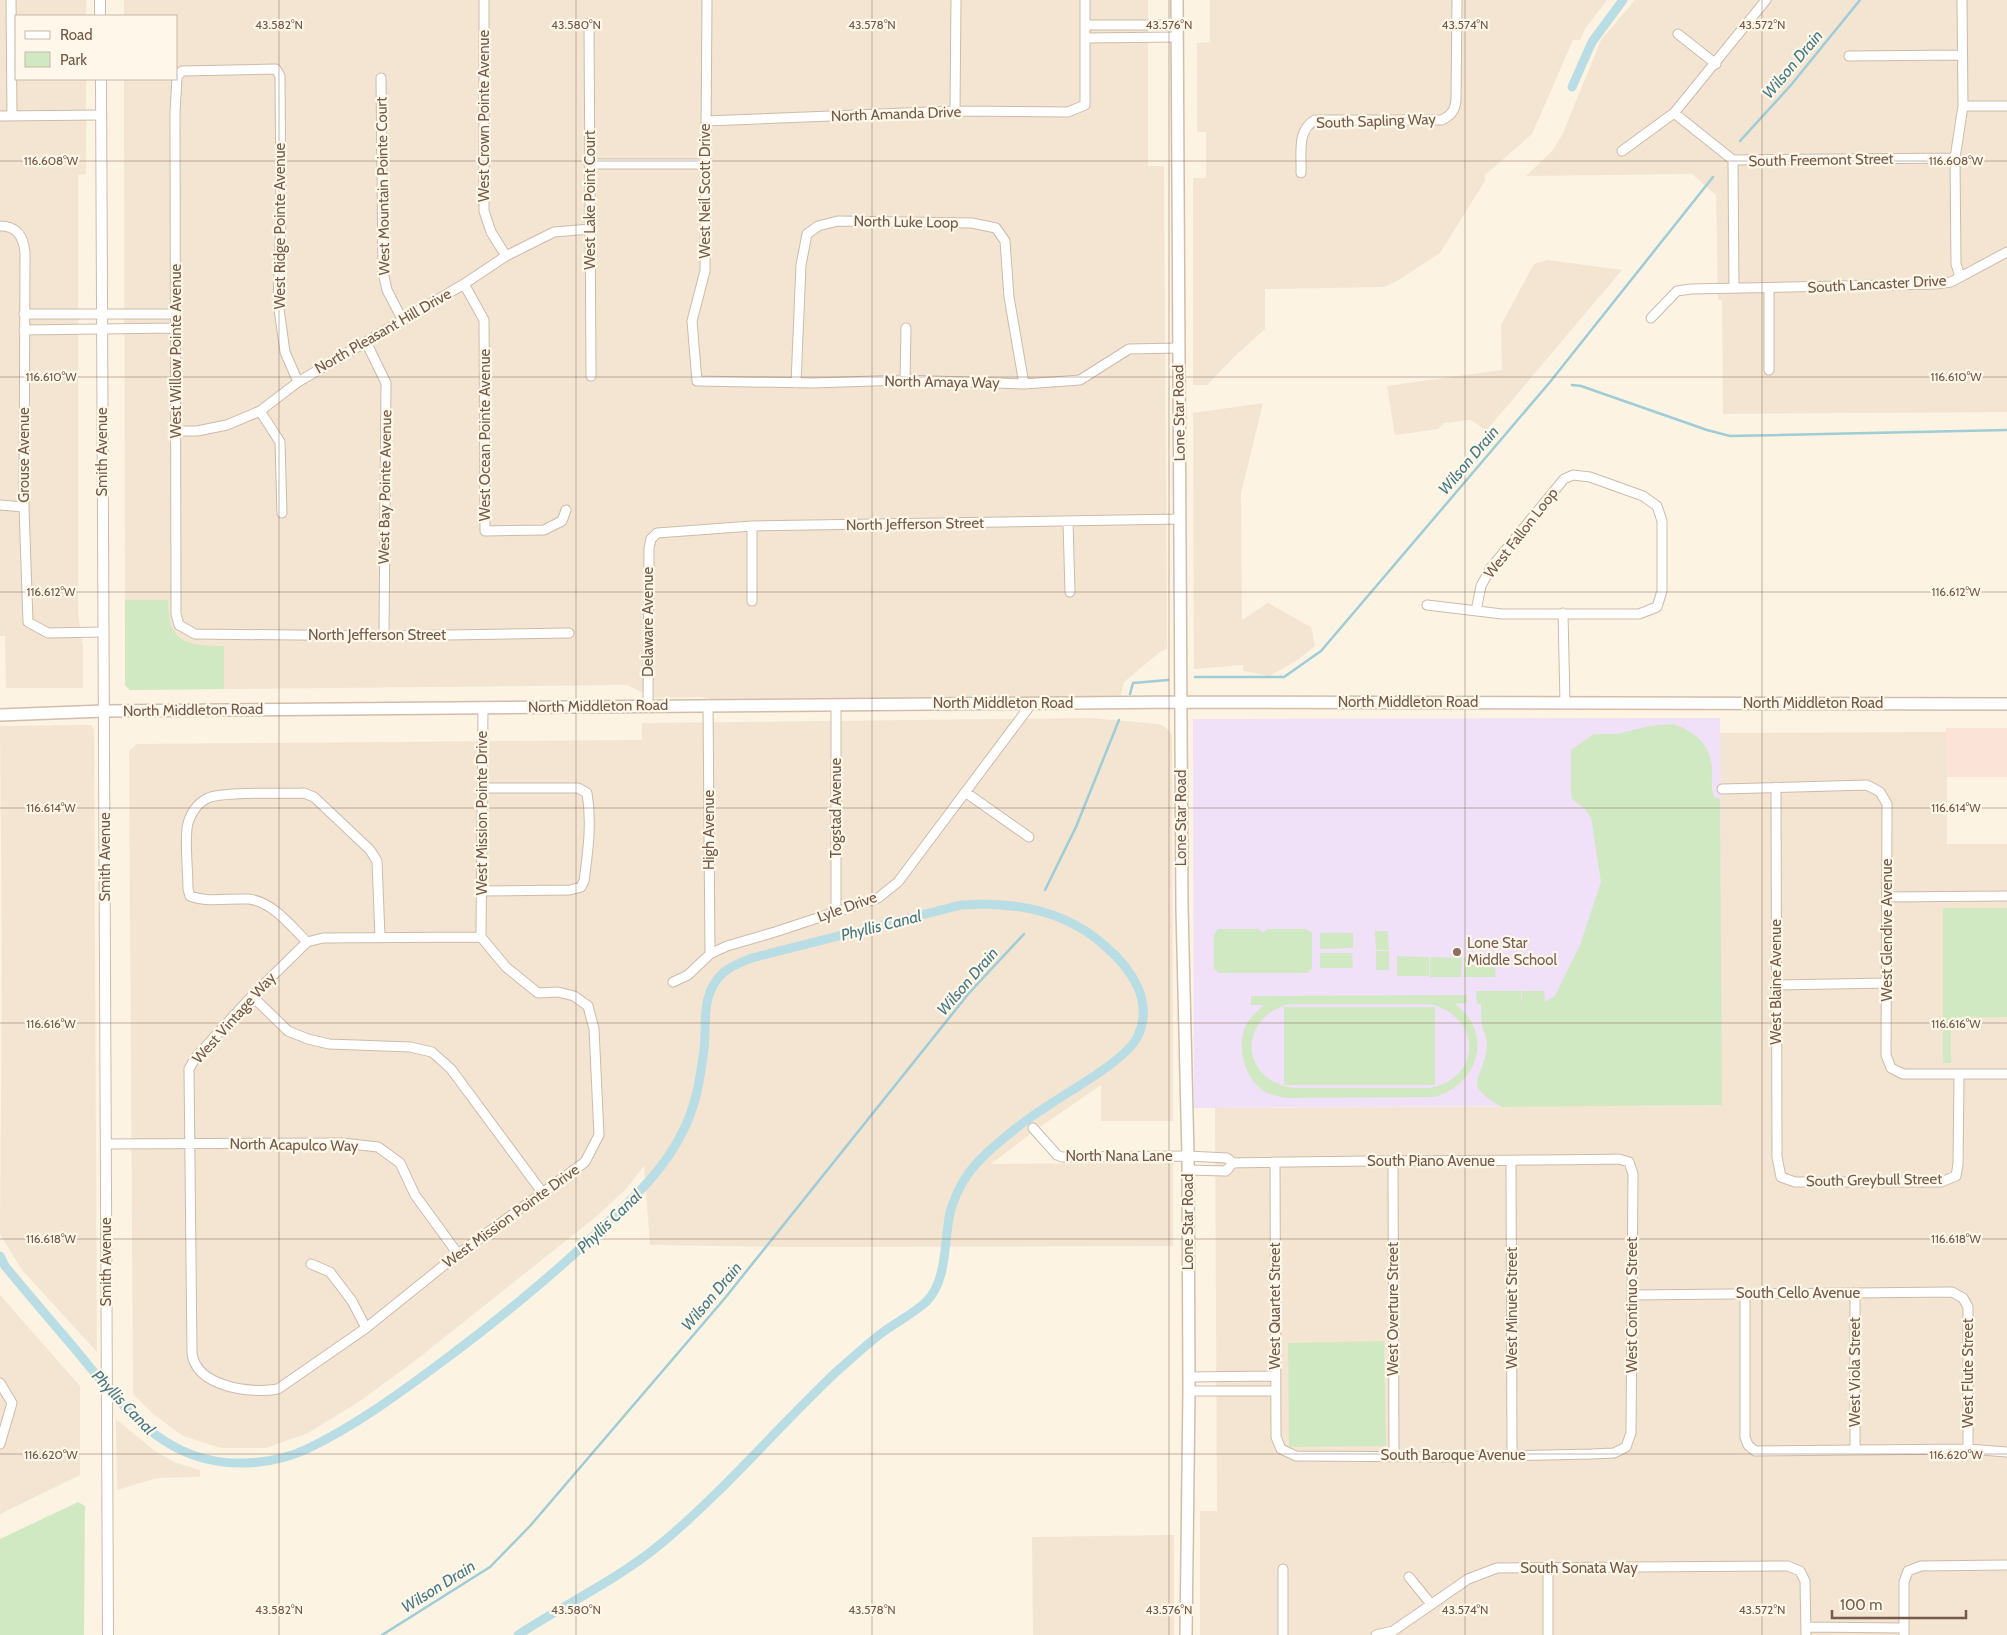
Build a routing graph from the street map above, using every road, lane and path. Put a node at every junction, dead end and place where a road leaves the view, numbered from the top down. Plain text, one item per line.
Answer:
1 (11, 0) edge
2 (100, 0) edge
3 (484, 0) edge
4 (707, 0) edge
5 (956, 0) edge
6 (1085, 0) edge
7 (1177, 0) edge
8 (1457, 0) edge
9 (1766, 0) edge
10 (1962, 0) edge
11 (100, 15) edge
12 (589, 23) dead end
13 (1086, 25) junction
14 (1176, 25) junction
15 (1678, 34) dead end
16 (1177, 37) junction
17 (1086, 38) junction
18 (1962, 55) junction
19 (1850, 56) dead end
20 (1716, 64) junction
21 (182, 71) joint
22 (178, 76) edge
23 (382, 78) dead end
24 (101, 80) edge
25 (177, 80) edge
26 (1963, 106) junction
27 (2007, 106) edge
28 (955, 111) junction
29 (1674, 113) junction
30 (101, 115) junction
31 (0, 116) edge
32 (12, 116) junction
33 (706, 121) junction
34 (1622, 151) dead end
35 (1955, 158) junction
36 (1733, 160) junction
37 (589, 164) junction
38 (706, 164) junction
39 (1302, 173) dead end
40 (0, 226) edge
41 (590, 230) junction
42 (2007, 252) edge
43 (506, 256) junction
44 (1960, 277) junction
45 (464, 284) junction
46 (1734, 288) junction
47 (1769, 288) junction
48 (101, 313) junction
49 (24, 314) junction
50 (176, 314) junction
51 (1651, 318) dead end
52 (402, 319) junction
53 (176, 328) junction
54 (906, 328) dead end
55 (101, 329) junction
56 (24, 330) junction
57 (366, 342) junction
58 (1178, 348) junction
59 (1769, 370) dead end
60 (591, 376) dead end
61 (905, 380) junction
62 (697, 381) joint
63 (298, 382) junction
64 (796, 383) junction
65 (1024, 384) junction
66 (260, 411) junction
67 (177, 431) junction
68 (0, 505) edge
69 (24, 508) junction
70 (566, 510) dead end
71 (282, 513) dead end
72 (1180, 519) junction
73 (1068, 522) junction
74 (752, 526) junction
75 (651, 539) joint
76 (1070, 592) dead end
77 (752, 600) dead end
78 (1427, 605) dead end
79 (1476, 611) junction
80 (1564, 614) junction
81 (185, 629) joint
82 (103, 632) junction
83 (569, 633) dead end
84 (384, 636) junction
85 (1181, 702) junction
86 (1565, 703) junction
87 (836, 704) junction
88 (1032, 704) junction
89 (2007, 704) edge
90 (708, 705) junction
91 (648, 706) junction
92 (483, 708) junction
93 (104, 711) junction
94 (0, 715) edge
95 (1776, 787) junction
96 (482, 788) junction
97 (1722, 789) dead end
98 (966, 792) junction
99 (1029, 837) dead end
100 (481, 891) junction
101 (2007, 896) edge
102 (1887, 897) junction
103 (836, 912) junction
104 (481, 936) junction
105 (380, 937) junction
106 (307, 942) junction
107 (710, 954) junction
108 (673, 982) dead end
109 (1887, 984) junction
110 (1776, 985) junction
111 (252, 996) junction
112 (2007, 1074) edge
113 (1959, 1075) junction
114 (1033, 1128) dead end
115 (106, 1144) junction
116 (189, 1144) junction
117 (1188, 1156) junction
118 (1511, 1161) junction
119 (1275, 1162) junction
120 (1393, 1162) junction
121 (1629, 1162) joint
122 (1233, 1163) junction
123 (1188, 1170) junction
124 (1781, 1177) joint
125 (542, 1192) junction
126 (458, 1254) junction
127 (311, 1264) dead end
128 (1854, 1293) junction
129 (1745, 1294) junction
130 (1632, 1295) junction
131 (1963, 1298) joint
132 (366, 1328) junction
133 (197, 1370) joint
134 (1276, 1376) junction
135 (1189, 1377) junction
136 (0, 1383) edge
137 (1189, 1391) junction
138 (1276, 1391) junction
139 (0, 1444) edge
140 (1626, 1447) joint
141 (1280, 1449) joint
142 (1968, 1449) junction
143 (1855, 1450) junction
144 (2007, 1452) edge
145 (1394, 1455) junction
146 (1512, 1456) junction
147 (2007, 1565) edge
148 (1548, 1568) junction
149 (1283, 1569) dead end
150 (1408, 1577) dead end
151 (1431, 1604) junction
152 (1806, 1631) edge
153 (1904, 1632) edge
154 (1394, 1633) edge
155 (108, 1635) edge
156 (1186, 1635) edge
157 (1283, 1635) edge
158 (1376, 1635) edge
159 (1548, 1635) edge

1 - 32 street
2 - 11 street
3 - 43 street, West Crown Pointe Avenue
4 - 33 street, West Neil Scott Drive
5 - 28 street
6 - 13 street
7 - 14 main road, Lone Star Road
8 - 39 street, South Sapling Way
9 - 20 street
10 - 18 street
12 - 37 street, West Lake Point Court
13 - 14 street
13 - 17 street
14 - 16 main road, Lone Star Road
15 - 20 street
16 - 17 street
16 - 58 main road, Lone Star Road
17 - 28 street, North Amanda Drive
18 - 19 street
18 - 26 street
20 - 29 street
21 - 22 street, West Willow Pointe Avenue
21 - 63 street, West Ridge Pointe Avenue
23 - 52 street, West Mountain Pointe Court
24 - 30 street, Smith Avenue
25 - 50 street, West Willow Pointe Avenue
26 - 27 street
26 - 35 street
28 - 33 street, North Amanda Drive
29 - 34 street
29 - 36 street, South Freemont Street
30 - 32 street
30 - 48 street, Smith Avenue
31 - 32 street
33 - 38 street, West Neil Scott Drive
35 - 36 street, South Freemont Street
35 - 44 street
36 - 46 street
37 - 38 street
37 - 41 street, West Lake Point Court
38 - 62 street, West Neil Scott Drive
40 - 49 street, Grouse Avenue
41 - 43 street, North Pleasant Hill Drive
41 - 60 street, West Lake Point Court
42 - 44 street, South Lancaster Drive
43 - 45 street, North Pleasant Hill Drive
44 - 47 street, South Lancaster Drive
45 - 52 street, North Pleasant Hill Drive
45 - 70 street, West Ocean Pointe Avenue
46 - 47 street, South Lancaster Drive
46 - 51 street, South Lancaster Drive
47 - 59 street
48 - 49 street
48 - 50 street
48 - 55 street, Smith Avenue
49 - 56 street, Grouse Avenue
50 - 53 street, West Willow Pointe Avenue
52 - 57 street, North Pleasant Hill Drive
53 - 55 street
53 - 67 street, West Willow Pointe Avenue
54 - 61 street
55 - 56 street
55 - 82 street, Smith Avenue
56 - 69 street, Grouse Avenue
57 - 63 street, North Pleasant Hill Drive
57 - 84 street, West Bay Pointe Avenue
58 - 65 street, North Amaya Way
58 - 72 main road, Lone Star Road
61 - 64 street, North Amaya Way
61 - 65 street, North Amaya Way
62 - 64 street, North Amaya Way
63 - 66 street, North Pleasant Hill Drive
64 - 65 street, North Luke Loop
66 - 67 street, North Pleasant Hill Drive
66 - 71 street
67 - 81 street, West Willow Pointe Avenue
68 - 69 street
69 - 82 street, Grouse Avenue
72 - 73 street, North Jefferson Street
72 - 85 main road, Lone Star Road
73 - 74 street, North Jefferson Street
73 - 76 street
74 - 75 street, North Jefferson Street
74 - 77 street
75 - 91 street, Delaware Avenue
78 - 79 street
79 - 80 street
79 - 80 street, West Fallon Loop
80 - 86 street
81 - 84 street, North Jefferson Street
82 - 93 street, Smith Avenue
83 - 84 street, North Jefferson Street
85 - 86 main road, North Middleton Road
85 - 88 main road, North Middleton Road
85 - 117 main road, Lone Star Road
86 - 89 main road, North Middleton Road
87 - 88 main road, North Middleton Road
87 - 90 main road, North Middleton Road
87 - 103 street, Togstad Avenue
88 - 98 street, Lyle Drive
90 - 91 main road, North Middleton Road
90 - 107 street, High Avenue
91 - 92 main road, North Middleton Road
92 - 93 main road, North Middleton Road
92 - 96 street, West Mission Pointe Drive
93 - 94 main road, North Middleton Road
93 - 115 street, Smith Avenue
95 - 97 street
95 - 102 street, West Glendive Avenue
95 - 110 street, West Blaine Avenue
96 - 100 street, West Mission Pointe Drive
96 - 100 street
98 - 99 street
98 - 103 street, Lyle Drive
100 - 104 street, West Mission Pointe Drive
101 - 102 street
102 - 109 street, West Glendive Avenue
103 - 107 street, Lyle Drive
104 - 105 street
104 - 125 street, West Mission Pointe Drive
105 - 106 street
105 - 106 street
106 - 111 street, West Vintage Way
107 - 108 street, Lyle Drive
109 - 110 street
109 - 113 street, West Glendive Avenue
110 - 124 street, West Blaine Avenue
111 - 116 street, West Vintage Way
111 - 125 street
112 - 113 street
113 - 124 street, South Greybull Street
114 - 117 street, North Nana Lane
115 - 116 street, North Acapulco Way
115 - 155 street, Smith Avenue
116 - 126 street, North Acapulco Way
116 - 133 street, West Vintage Way
117 - 122 street, South Piano Avenue
117 - 123 main road, Lone Star Road
118 - 120 street, South Piano Avenue
118 - 121 street, South Piano Avenue
118 - 146 street, West Minuet Street
119 - 120 street, South Piano Avenue
119 - 122 street, South Piano Avenue
119 - 134 street, West Quartet Street
120 - 145 street, West Overture Street
121 - 130 street, West Continuo Street
122 - 123 street, South Piano Avenue
123 - 135 main road, Lone Star Road
125 - 126 street, West Mission Pointe Drive
126 - 132 street, West Mission Pointe Drive
127 - 132 street
128 - 129 street, South Cello Avenue
128 - 131 street, South Cello Avenue
128 - 143 street, West Viola Street
129 - 130 street, South Cello Avenue
129 - 143 street
130 - 140 street, West Continuo Street
131 - 142 street, West Flute Street
132 - 133 street, West Mission Pointe Drive
134 - 135 street
134 - 138 street, West Quartet Street
135 - 137 main road, Lone Star Road
136 - 139 street
137 - 138 street
137 - 156 main road, Lone Star Road
138 - 141 street, West Quartet Street
140 - 146 street, South Baroque Avenue
141 - 145 street, South Baroque Avenue
142 - 143 street
142 - 144 street
145 - 146 street, South Baroque Avenue
147 - 153 street
148 - 151 street, South Sonata Way
148 - 152 street, South Sonata Way
148 - 159 street
149 - 157 street
150 - 151 street
151 - 154 street, South Sonata Way
152 - 153 street
154 - 158 street, South Sonata Way

